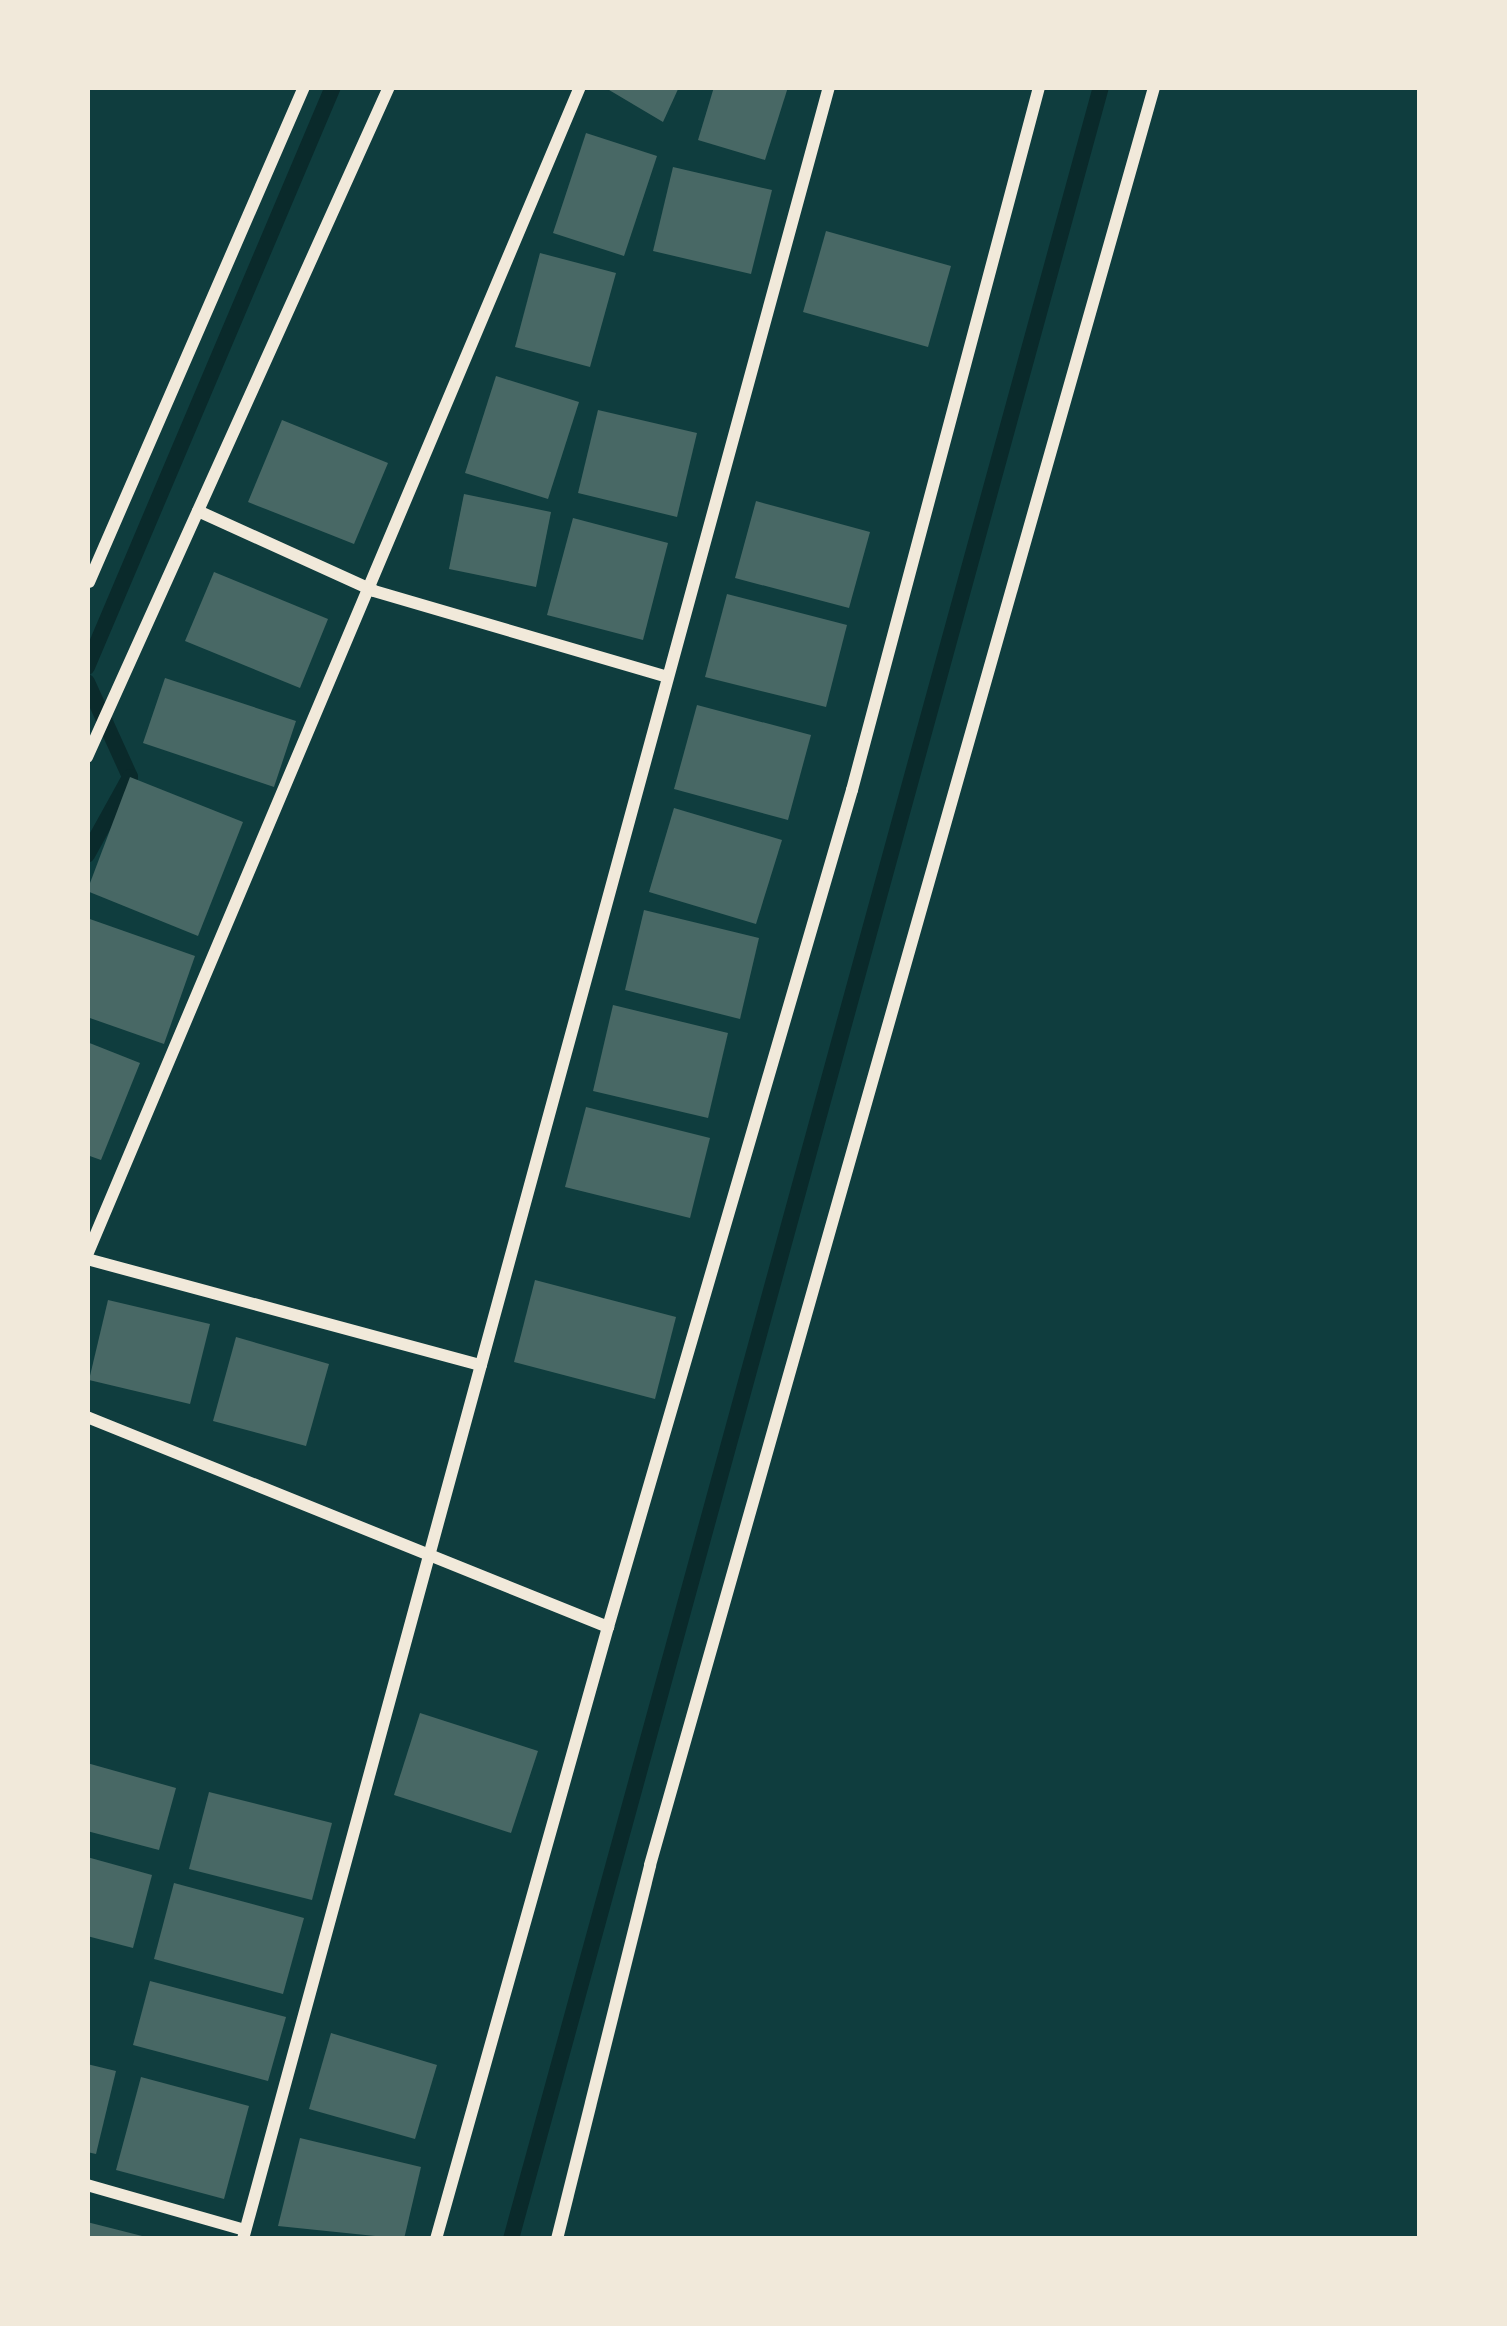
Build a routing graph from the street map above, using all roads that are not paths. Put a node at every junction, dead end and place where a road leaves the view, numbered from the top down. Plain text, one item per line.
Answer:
1 (304, 87) edge
2 (388, 87) edge
3 (580, 87) edge
4 (829, 87) edge
5 (1039, 87) edge
6 (1154, 87) edge
7 (198, 511) junction
8 (88, 583) edge
9 (374, 591) junction
10 (668, 677) junction
11 (87, 757) edge
12 (87, 1257) edge
13 (481, 1365) junction
14 (87, 1417) edge
15 (429, 1555) junction
16 (608, 1627) junction
17 (87, 2185) edge
18 (244, 2235) edge
19 (436, 2239) edge
20 (557, 2239) edge

1 - 8 street
2 - 7 street
3 - 9 street
4 - 10 street
5 - 16 street
6 - 20 street
7 - 9 street
7 - 11 street
9 - 10 street
9 - 12 street
10 - 13 street
12 - 13 street
13 - 15 street
14 - 15 street
15 - 16 street
15 - 18 street
16 - 19 street
17 - 18 street

